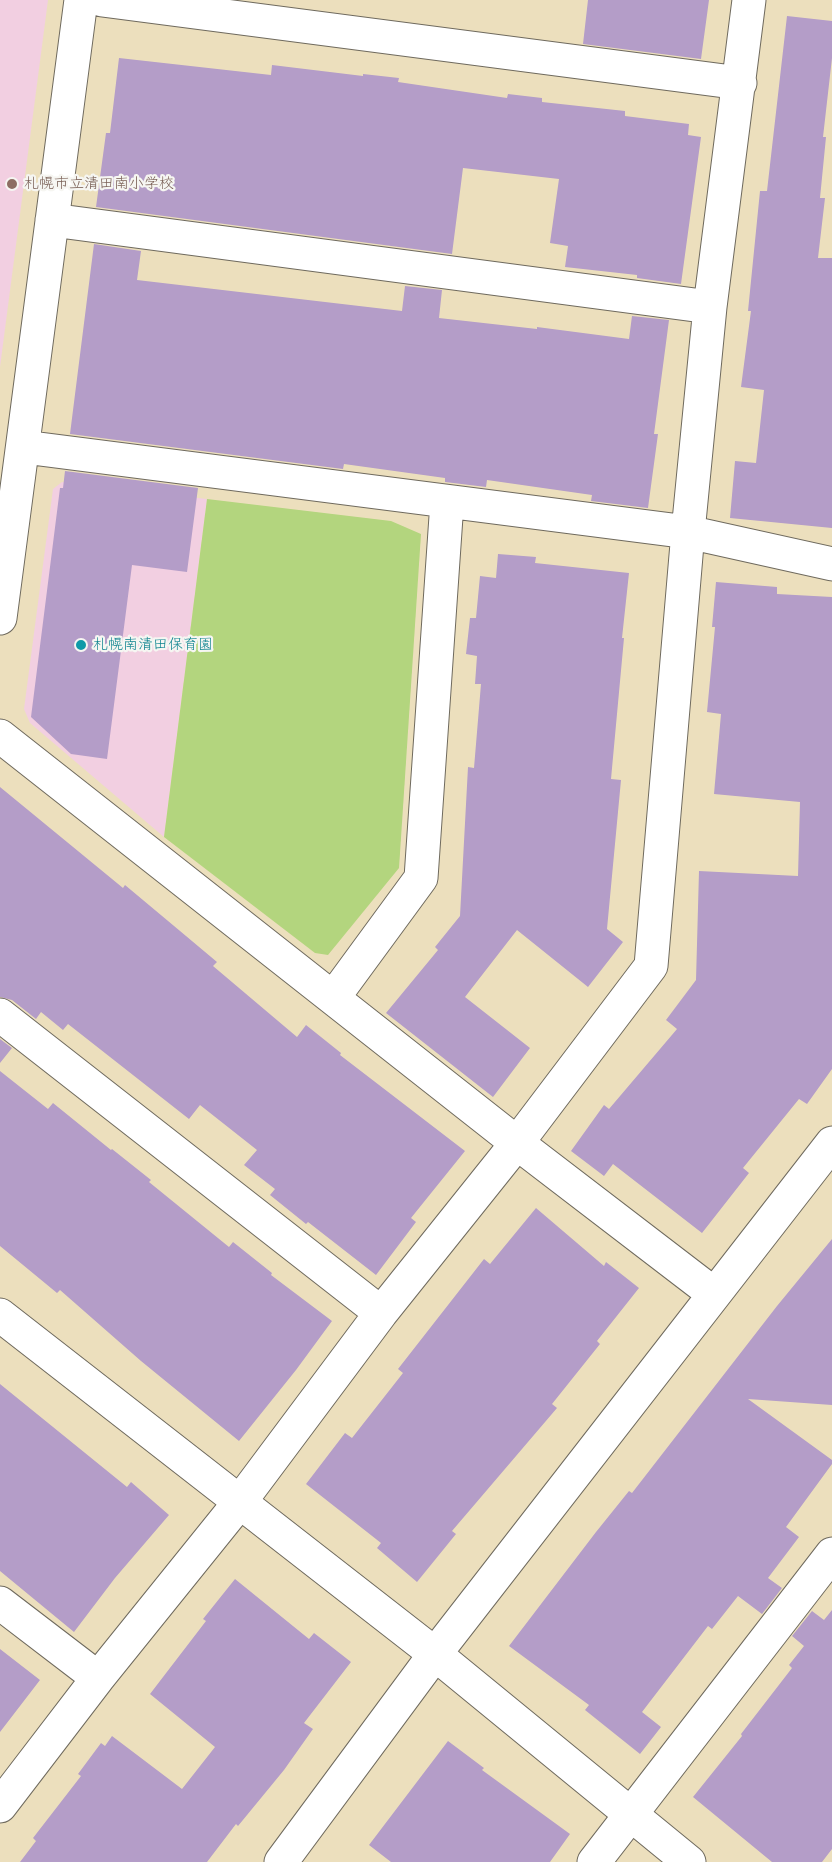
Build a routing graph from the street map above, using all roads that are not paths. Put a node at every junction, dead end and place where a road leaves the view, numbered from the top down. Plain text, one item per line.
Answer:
1 (81, 0) edge
2 (102, 0) edge
3 (749, 0) edge
4 (740, 82) junction
5 (52, 220) junction
6 (710, 307) junction
7 (24, 447) junction
8 (447, 502) junction
9 (688, 532) junction
10 (832, 564) edge
11 (0, 618) edge
12 (0, 736) edge
13 (333, 998) junction
14 (0, 1015) edge
15 (516, 1143) junction
16 (832, 1143) edge
17 (714, 1294) junction
18 (381, 1313) junction
19 (0, 1315) edge
20 (239, 1503) junction
21 (832, 1554) edge
22 (0, 1603) edge
23 (435, 1654) junction
24 (98, 1678) junction
25 (0, 1806) edge
26 (632, 1815) junction
27 (281, 1862) edge
28 (594, 1862) edge
29 (689, 1862) edge

1 - 5 street
2 - 4 street
3 - 4 street
4 - 6 street
5 - 6 street
5 - 7 street
6 - 9 street
7 - 8 street
7 - 11 street
8 - 9 street
8 - 13 street
9 - 10 street
9 - 15 street
12 - 13 street
13 - 15 street
14 - 18 street
15 - 17 street
15 - 18 street
16 - 17 street
17 - 23 street
18 - 20 street
19 - 20 street
20 - 23 street
20 - 24 street
21 - 26 street
22 - 24 street
23 - 26 street
23 - 27 street
24 - 25 street
26 - 28 street
26 - 29 street

